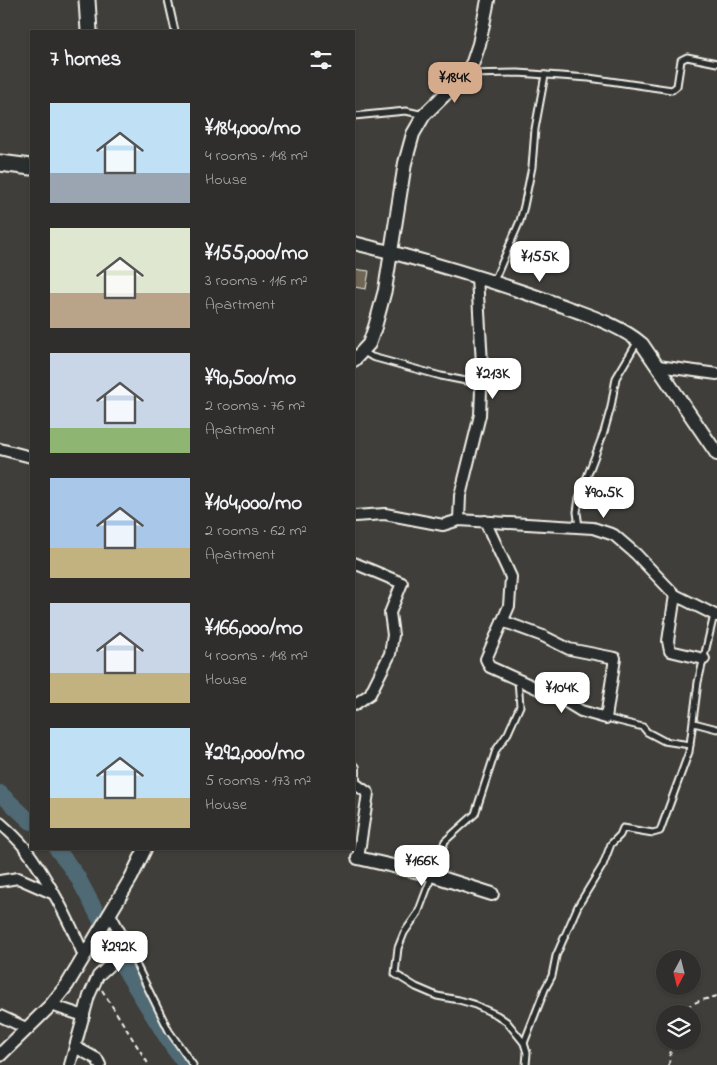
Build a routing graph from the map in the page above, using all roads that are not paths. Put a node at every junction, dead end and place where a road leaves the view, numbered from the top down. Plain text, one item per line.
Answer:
1 (87, 0) edge
2 (168, 0) edge
3 (488, 0) edge
4 (89, 30) edge
5 (176, 30) edge
6 (717, 63) edge
7 (466, 74) junction
8 (545, 75) junction
9 (424, 115) junction
10 (355, 116) edge
11 (0, 163) edge
12 (30, 167) edge
13 (355, 243) edge
14 (390, 251) junction
15 (477, 277) junction
16 (493, 282) junction
17 (638, 340) junction
18 (358, 355) edge
19 (658, 366) junction
20 (717, 374) edge
21 (481, 384) junction
22 (0, 448) edge
23 (717, 454) edge
24 (30, 457) edge
25 (355, 516) edge
26 (459, 520) junction
27 (485, 521) junction
28 (579, 527) junction
29 (355, 563) edge
30 (675, 595) junction
31 (716, 616) edge
32 (502, 621) junction
33 (704, 659) junction
34 (518, 680) junction
35 (355, 704) edge
36 (606, 718) junction
37 (694, 723) junction
38 (717, 728) edge
39 (690, 745) junction
40 (355, 784) edge
41 (0, 823) edge
42 (145, 850) edge
43 (358, 858) joint
44 (432, 875) junction
45 (0, 881) edge
46 (52, 892) junction
47 (492, 894) dead end
48 (110, 914) junction
49 (126, 950) junction
50 (84, 956) junction
51 (51, 1005) junction
52 (0, 1016) edge
53 (84, 1016) junction
54 (28, 1029) junction
55 (524, 1043) junction
56 (75, 1047) junction
57 (0, 1055) edge
58 (70, 1065) edge
59 (100, 1065) edge
60 (193, 1065) edge
61 (526, 1065) edge

1 - 4 main road
2 - 5 lane
3 - 7 street
6 - 8 lane
7 - 8 lane
7 - 9 street
8 - 16 lane
9 - 10 lane
9 - 14 street
11 - 12 main road
13 - 14 street
14 - 15 street
14 - 18 street
15 - 16 street
15 - 21 street
16 - 17 street
17 - 19 street
17 - 28 lane
18 - 21 lane
19 - 20 street
19 - 23 street
21 - 26 street
22 - 24 street
25 - 26 street
26 - 27 street
27 - 28 street
27 - 32 street
28 - 30 street
29 - 35 street
30 - 31 street
30 - 33 street
31 - 33 lane
32 - 34 street
32 - 36 street
33 - 37 lane
34 - 36 street
34 - 44 lane
36 - 39 lane
37 - 38 lane
37 - 39 lane
39 - 55 lane
40 - 43 street
41 - 46 street
42 - 48 street
43 - 44 street
44 - 47 street
44 - 55 lane
45 - 46 street
46 - 50 street
48 - 49 street
48 - 50 street
49 - 53 street
49 - 60 lane
50 - 51 street
51 - 53 street
51 - 54 street
52 - 54 street
53 - 56 street
54 - 57 street
55 - 61 lane
56 - 58 street
56 - 59 street

